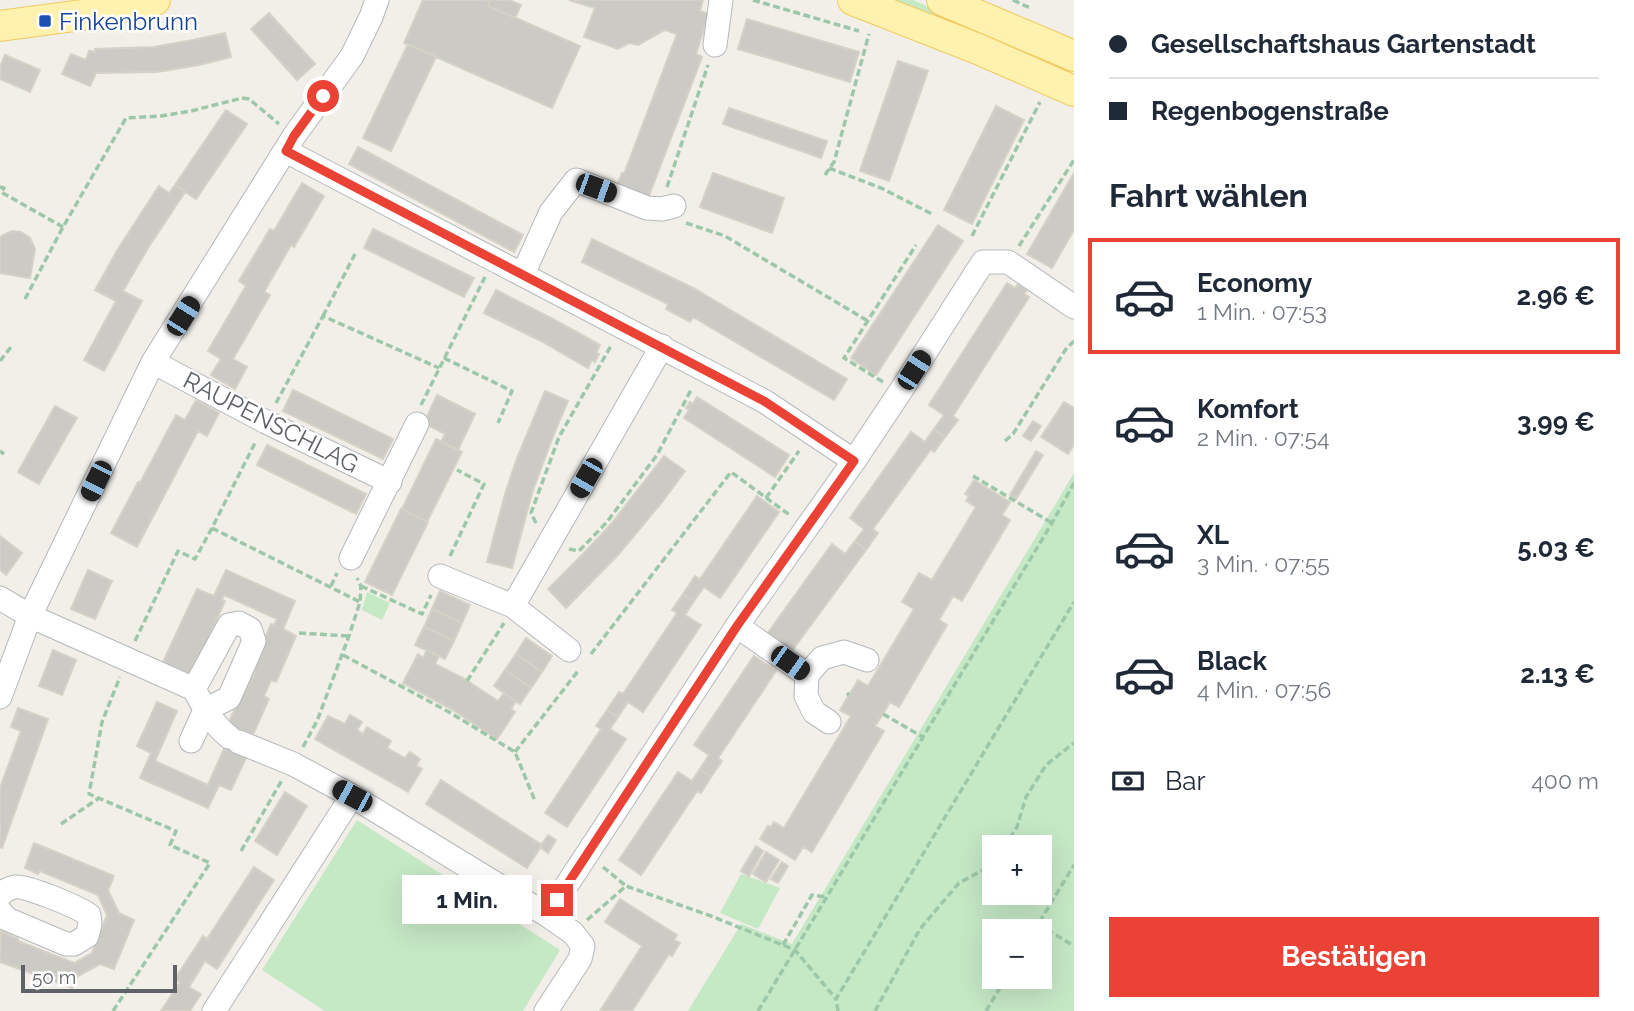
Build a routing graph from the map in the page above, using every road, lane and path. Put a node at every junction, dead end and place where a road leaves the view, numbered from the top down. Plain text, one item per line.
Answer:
1 (155, 0) edge
2 (358, 0) edge
3 (377, 0) edge
4 (721, 0) edge
5 (753, 0) edge
6 (853, 0) edge
7 (942, 0) edge
8 (0, 26) edge
9 (869, 34) junction
10 (360, 37) junction
11 (877, 37) dead end
12 (715, 45) joint
13 (1074, 56) edge
14 (1074, 91) edge
15 (1031, 97) dead end
16 (290, 144) junction
17 (1074, 160) edge
18 (830, 168) junction
19 (825, 175) dead end
20 (0, 187) edge
21 (668, 208) junction
22 (934, 215) dead end
23 (63, 228) junction
24 (972, 236) dead end
25 (916, 244) dead end
26 (355, 254) dead end
27 (494, 260) junction
28 (1008, 262) junction
29 (523, 274) junction
30 (25, 299) dead end
31 (1074, 307) edge
32 (323, 316) dead end
33 (868, 321) junction
34 (1074, 341) edge
35 (662, 346) junction
36 (11, 347) dead end
37 (444, 358) junction
38 (0, 360) edge
39 (153, 362) junction
40 (900, 392) junction
41 (498, 423) dead end
42 (417, 425) joint
43 (812, 433) junction
44 (1005, 441) dead end
45 (854, 461) junction
46 (973, 476) dead end
47 (390, 482) junction
48 (1074, 483) edge
49 (766, 498) junction
50 (1052, 523) junction
51 (807, 527) junction
52 (212, 528) dead end
53 (351, 558) joint
54 (440, 576) dead end
55 (0, 598) edge
56 (360, 602) junction
57 (1074, 602) edge
58 (513, 606) junction
59 (30, 616) junction
60 (737, 626) junction
61 (299, 633) dead end
62 (349, 636) junction
63 (569, 650) dead end
64 (343, 655) junction
65 (867, 660) dead end
66 (807, 676) junction
67 (467, 681) dead end
68 (194, 689) junction
69 (0, 697) edge
70 (205, 710) junction
71 (883, 714) dead end
72 (829, 722) dead end
73 (923, 737) junction
74 (191, 741) dead end
75 (1074, 743) edge
76 (515, 752) junction
77 (293, 764) junction
78 (352, 796) junction
79 (99, 798) dead end
80 (535, 801) dead end
81 (61, 824) dead end
82 (1012, 835) edge
83 (241, 851) dead end
84 (587, 854) junction
85 (1074, 865) edge
86 (982, 870) edge
87 (626, 886) junction
88 (0, 895) edge
89 (827, 897) junction
90 (0, 911) edge
91 (547, 915) junction
92 (1042, 919) edge
93 (573, 933) junction
94 (1052, 933) edge
95 (783, 945) junction
96 (1074, 946) edge
97 (795, 950) junction
98 (999, 989) edge
99 (836, 999) junction
100 (214, 1011) edge
101 (546, 1011) edge
102 (758, 1011) edge
103 (838, 1011) edge
104 (875, 1011) edge
105 (986, 1011) edge

1 - 8 main road
2 - 10 street
3 - 10 street
4 - 12 street
5 - 9 path
6 - 14 main road
7 - 13 main road
9 - 11 path
9 - 18 path
10 - 16 street
12 - 21 path
15 - 24 path
16 - 23 path
16 - 27 street
16 - 39 street
17 - 28 path
18 - 19 path
18 - 22 path
20 - 23 path
21 - 29 street
21 - 33 path
23 - 30 path
25 - 33 path
26 - 32 path
27 - 29 street
27 - 37 path
28 - 31 street
28 - 40 street
29 - 35 street
33 - 40 path
34 - 44 path
35 - 43 street
35 - 58 street
36 - 38 path
37 - 41 path
37 - 42 path
39 - 47 street, RAUPENSCHLAG
39 - 59 street
40 - 45 street
42 - 47 street, RAUPENSCHLAG
43 - 45 street
43 - 49 path
45 - 51 street
46 - 50 path
47 - 53 street, RAUPENSCHLAG
48 - 50 path
49 - 51 path
49 - 76 path
50 - 73 path
51 - 60 street
52 - 56 path
53 - 56 path
54 - 58 street
55 - 59 street
56 - 62 path
57 - 99 path
58 - 63 street
58 - 67 path
59 - 68 street
59 - 69 street
60 - 66 street
60 - 84 street
61 - 62 path
62 - 64 path
64 - 76 path
64 - 77 path
65 - 66 street
66 - 72 street
68 - 70 street
68 - 70 street
70 - 74 street
70 - 77 street
71 - 73 path
73 - 89 path
75 - 82 path
76 - 80 path
77 - 78 street
77 - 83 path
78 - 91 street
78 - 100 street
79 - 81 path
84 - 87 path
84 - 91 street
85 - 92 path
86 - 104 path
87 - 93 path
87 - 95 path
88 - 90 street
89 - 95 path
89 - 97 path
91 - 93 street
93 - 101 street
94 - 96 path
95 - 97 path
97 - 99 path
97 - 102 path
98 - 105 path
99 - 103 path

